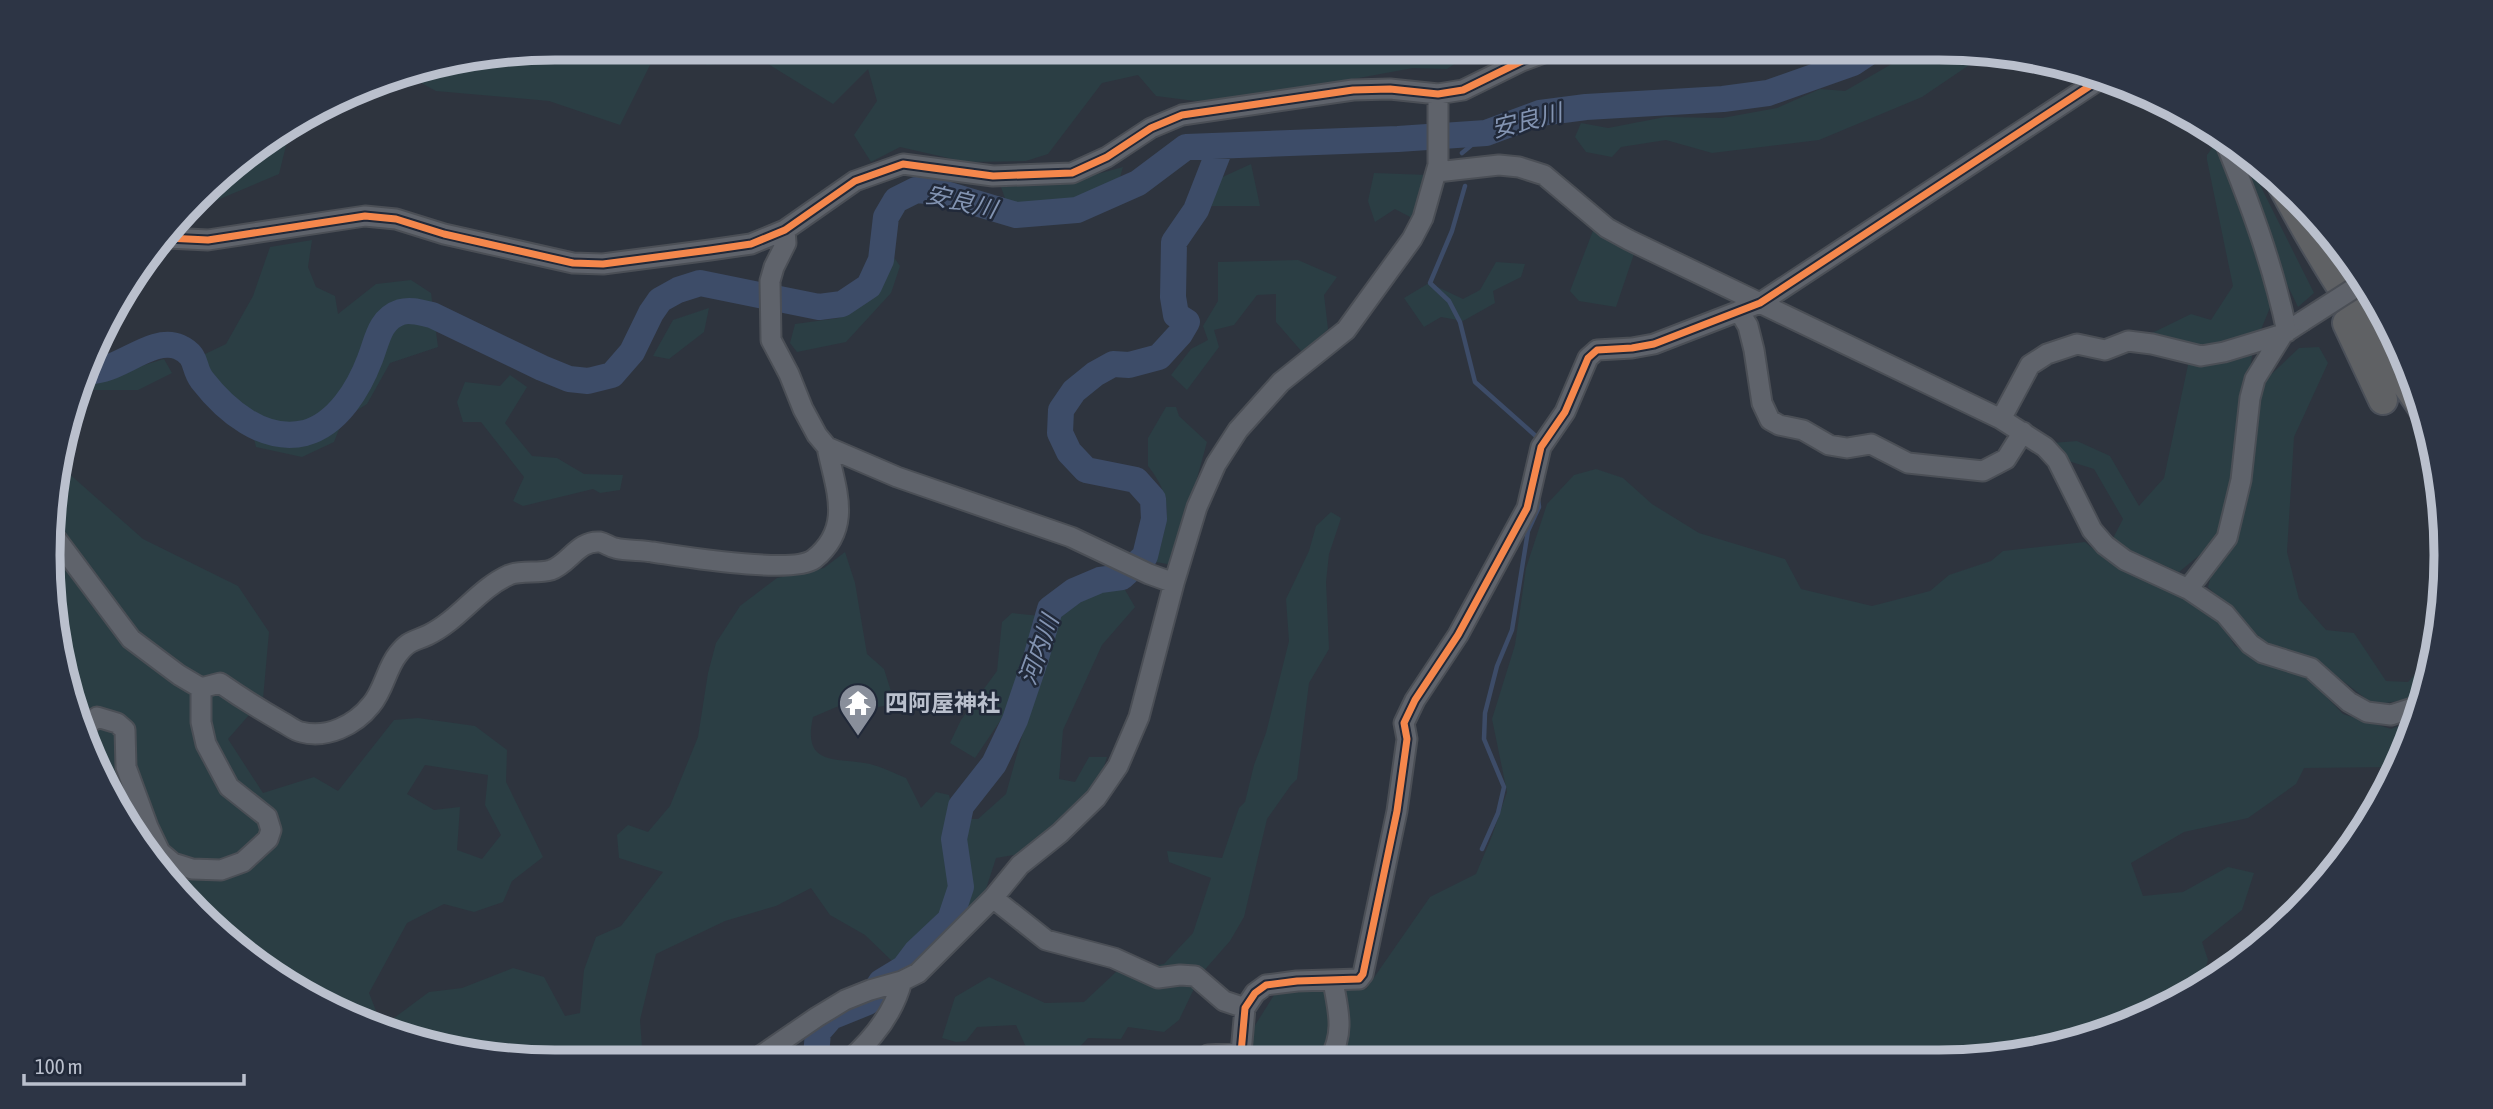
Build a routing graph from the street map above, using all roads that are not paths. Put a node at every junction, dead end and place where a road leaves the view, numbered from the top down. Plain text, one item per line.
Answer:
1 (1525, 60) edge
2 (2092, 84) edge
3 (1438, 101) junction
4 (2228, 154) edge
5 (1438, 168) junction
6 (2293, 209) edge
7 (2298, 218) junction
8 (785, 230) junction
9 (174, 238) edge
10 (2355, 288) edge
11 (1760, 303) junction
12 (1739, 311) junction
13 (2291, 329) junction
14 (2400, 375) edge
15 (2383, 400) dead end
16 (2001, 419) junction
17 (2023, 432) junction
18 (827, 447) junction
19 (60, 544) edge
20 (1174, 583) junction
21 (2188, 589) junction
22 (201, 688) junction
23 (2408, 709) edge
24 (89, 723) edge
25 (993, 898) junction
26 (1333, 981) junction
27 (897, 983) junction
28 (1245, 1009) junction
29 (769, 1050) edge
30 (861, 1050) edge
31 (1241, 1050) edge
32 (1335, 1050) edge

1 - 3 street
2 - 11 street
3 - 5 street
3 - 8 street
4 - 13 street
5 - 11 street
5 - 20 street
6 - 7 highway
7 - 14 highway
7 - 15 highway
8 - 9 street
8 - 18 street
10 - 13 street, bridge
11 - 12 street
11 - 16 street
12 - 17 street
12 - 26 street
13 - 16 street
13 - 21 street
16 - 17 street
17 - 21 street
18 - 20 street
18 - 22 street
19 - 22 street
20 - 25 street
21 - 23 street
22 - 24 street
25 - 27 street
25 - 28 street
26 - 28 street
26 - 32 street
27 - 29 street
27 - 30 street
28 - 31 street

